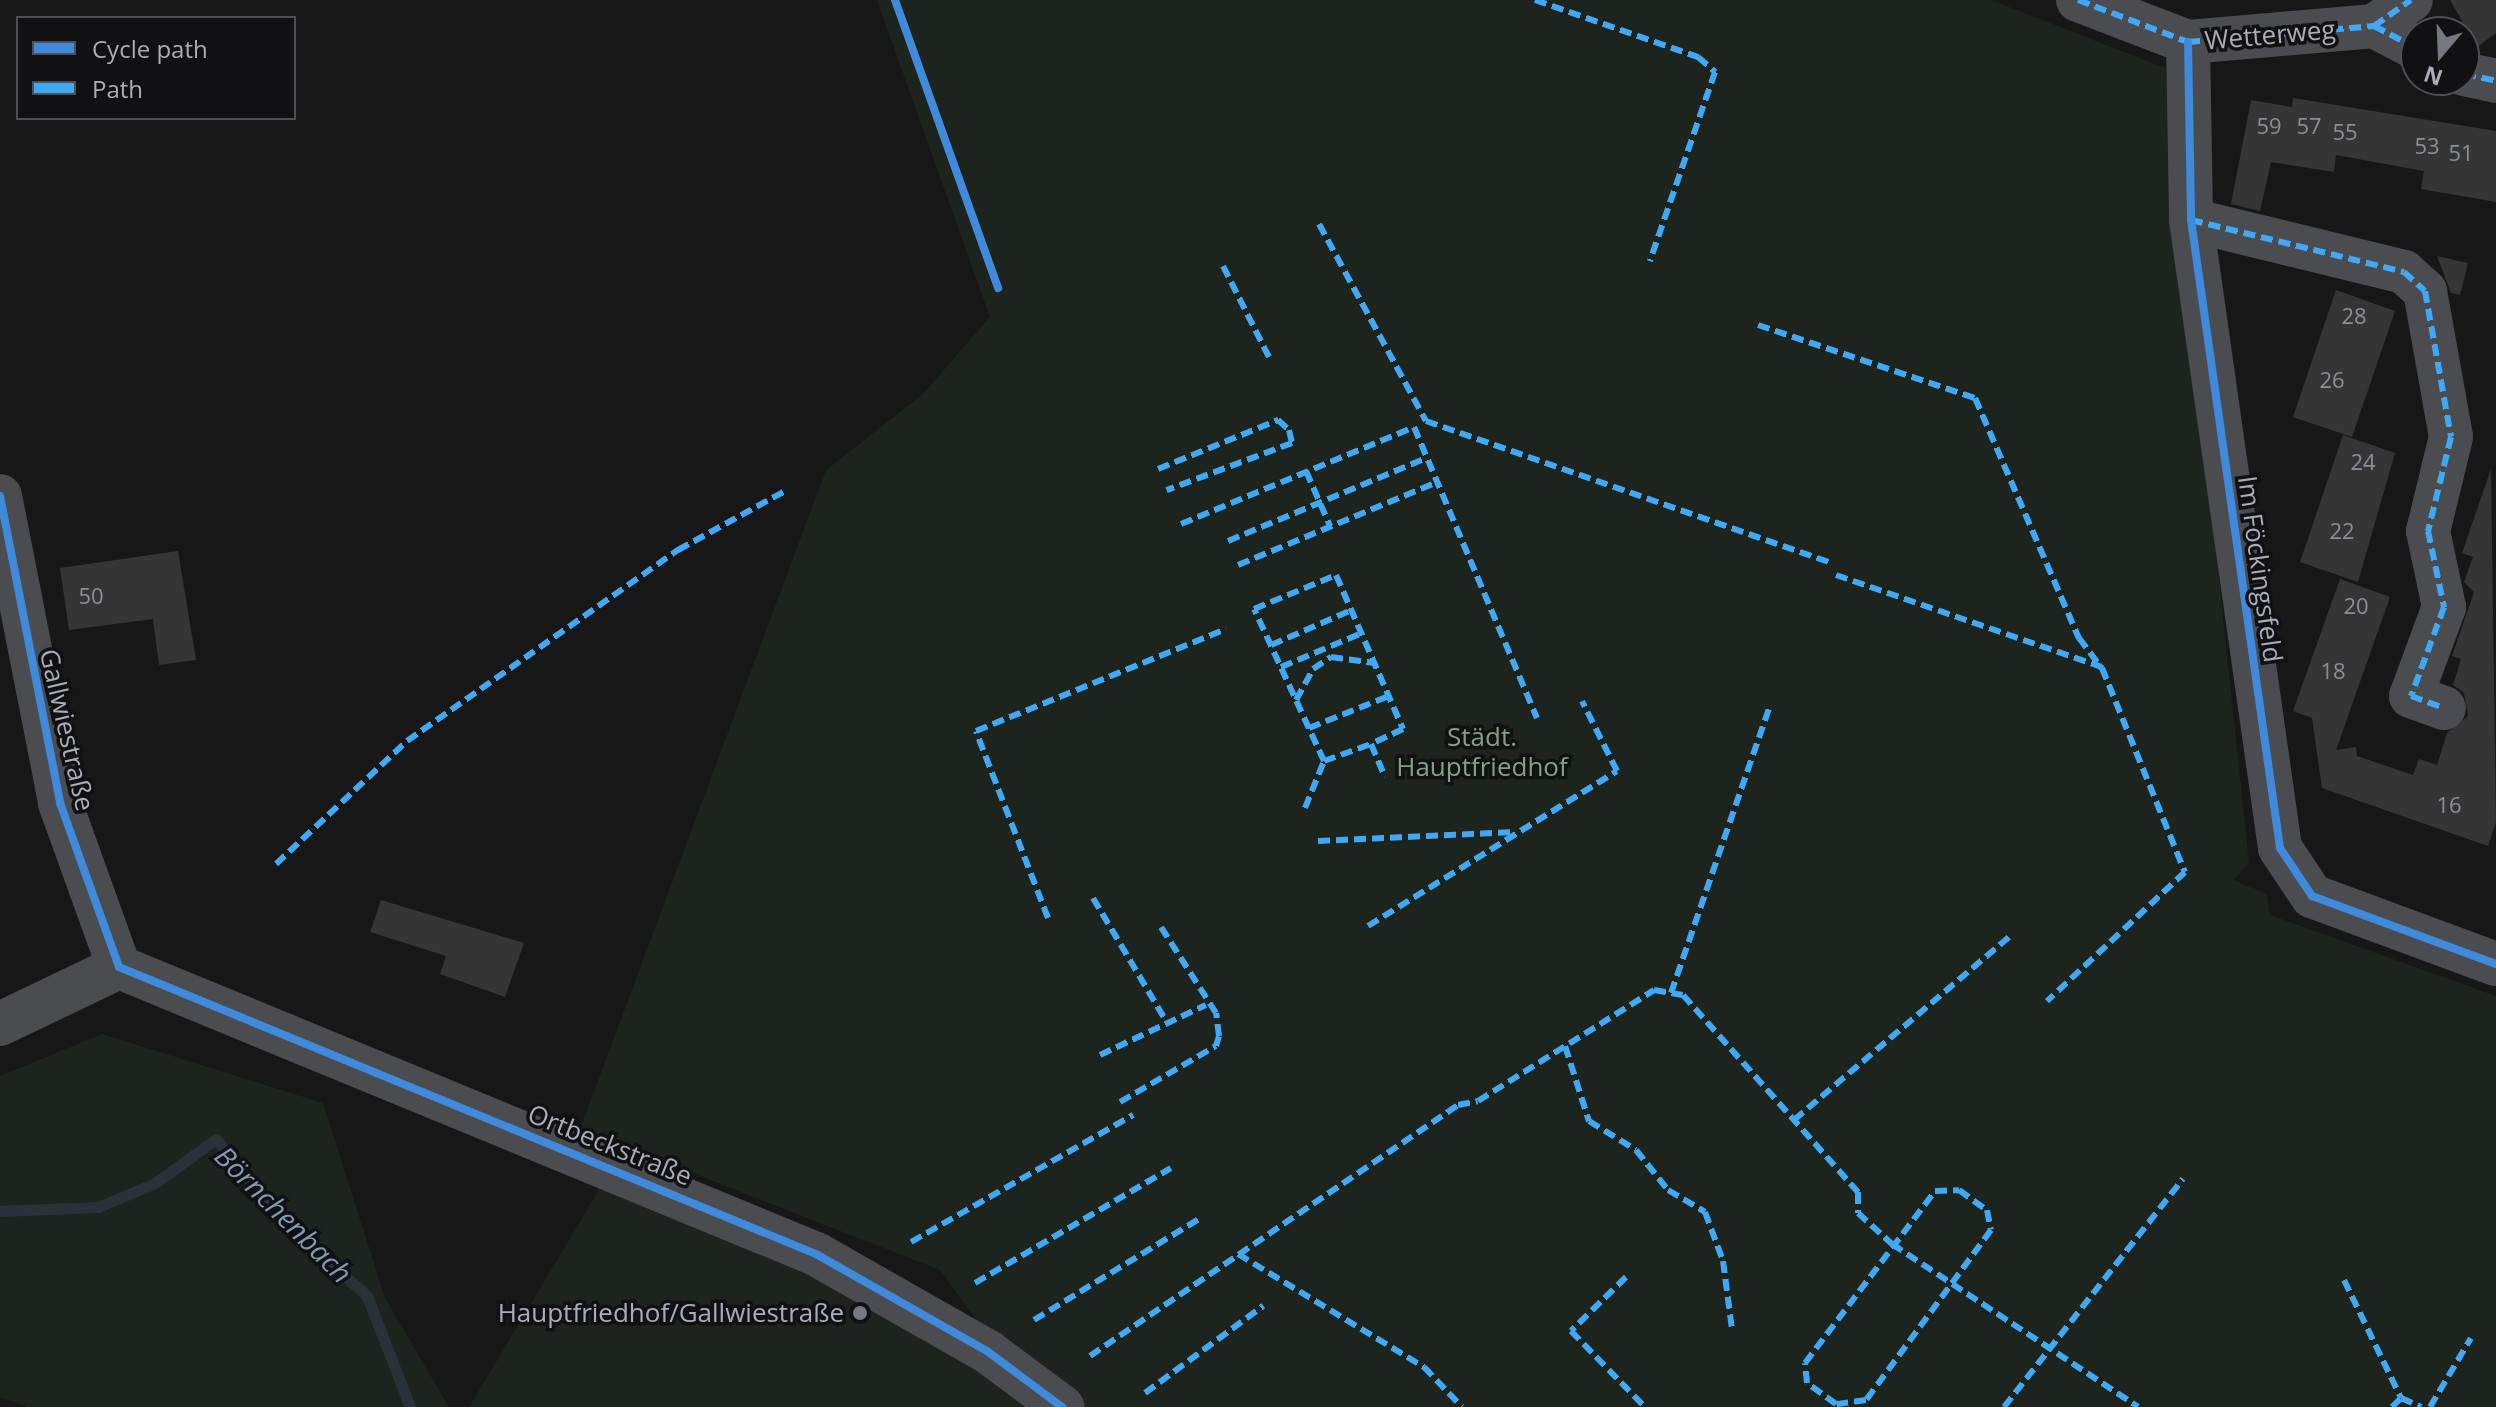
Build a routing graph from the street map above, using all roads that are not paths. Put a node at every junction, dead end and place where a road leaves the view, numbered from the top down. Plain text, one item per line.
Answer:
1 (2078, 0) edge
2 (2411, 0) edge
3 (2374, 26) junction
4 (2400, 40) edge
5 (2188, 42) junction
6 (2191, 220) junction
7 (0, 496) edge
8 (2444, 708) dead end
9 (2496, 964) edge
10 (119, 967) junction
11 (0, 1024) edge
12 (1062, 1407) edge

1 - 5 street, Wetterweg
2 - 3 street, Wetterweg
3 - 4 street, Wetterweg
3 - 5 street, Wetterweg
5 - 6 street, Im Föckingsfeld
6 - 8 street
6 - 9 street, Im Föckingsfeld
7 - 10 street, Gallwiestraße
10 - 11 street
10 - 12 street, Ortbeckstraße

